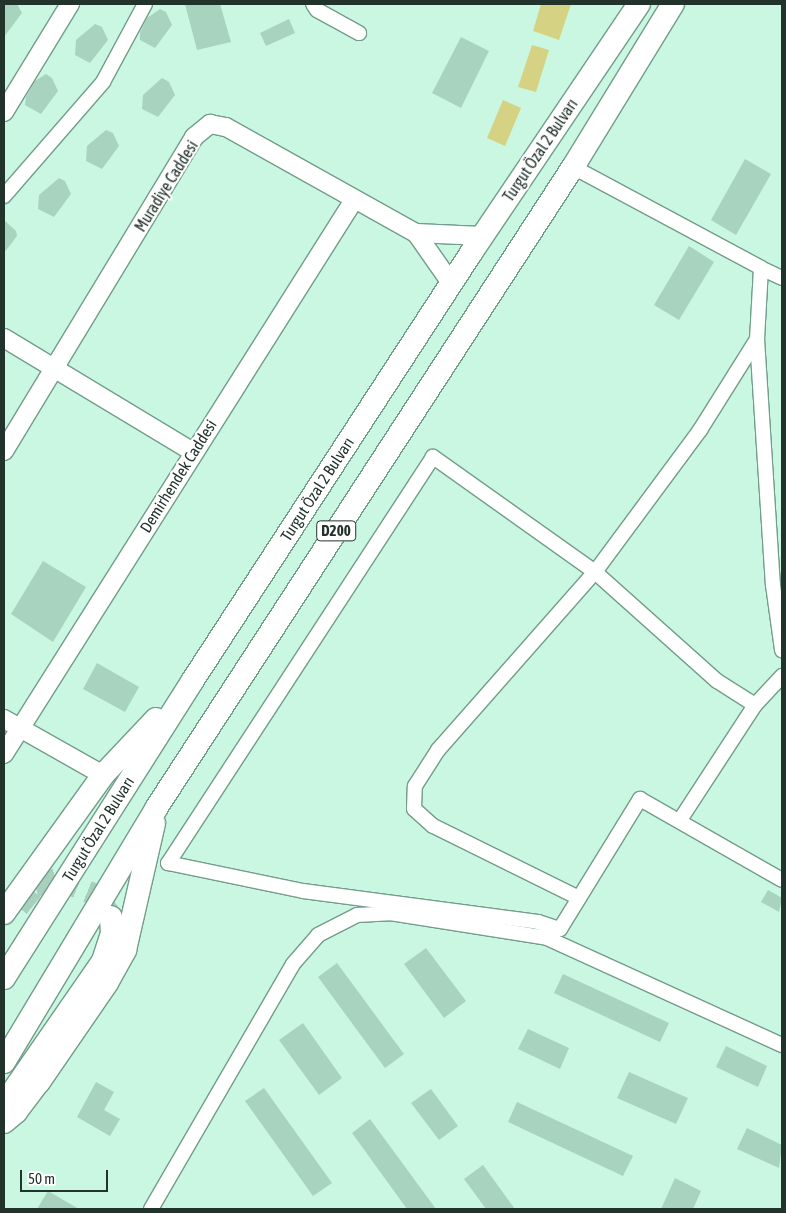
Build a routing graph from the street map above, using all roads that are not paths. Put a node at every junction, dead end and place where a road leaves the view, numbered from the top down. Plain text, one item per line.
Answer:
1 (70, 4) edge
2 (145, 4) edge
3 (313, 4) edge
4 (638, 4) edge
5 (673, 4) edge
6 (359, 33) dead end
7 (4, 112) edge
8 (573, 167) junction
9 (4, 196) edge
10 (354, 200) junction
11 (416, 233) junction
12 (482, 236) junction
13 (761, 268) junction
14 (782, 278) edge
15 (451, 283) junction
16 (4, 338) edge
17 (757, 340) junction
18 (54, 369) junction
19 (4, 451) edge
20 (193, 452) junction
21 (595, 572) junction
22 (782, 650) edge
23 (782, 676) edge
24 (193, 680) junction
25 (755, 705) junction
26 (4, 719) edge
27 (20, 729) junction
28 (4, 754) edge
29 (103, 775) junction
30 (157, 807) junction
31 (680, 820) junction
32 (782, 880) edge
33 (579, 898) junction
34 (10, 911) edge
35 (111, 917) tunnel mouth
36 (4, 930) edge
37 (4, 978) edge
38 (782, 1045) edge
39 (4, 1062) edge
40 (4, 1104) edge
41 (4, 1122) edge
42 (151, 1209) edge

1 - 7 street
2 - 9 street
3 - 6 street
4 - 12 highway, Turgut Özal 2 Bulvarı
5 - 8 highway, D200
8 - 13 street
8 - 30 highway, D200
10 - 11 street, Muradiye Caddesi
10 - 18 street, Muradiye Caddesi
10 - 20 street, Demirhendek Caddesi
11 - 12 street
11 - 15 street
12 - 15 highway, Turgut Özal 2 Bulvarı
13 - 14 street
13 - 17 street
15 - 24 highway, Turgut Özal 2 Bulvarı
16 - 18 street
17 - 21 street
17 - 22 street
18 - 19 street, Muradiye Caddesi
18 - 20 street
20 - 27 street, Demirhendek Caddesi
21 - 25 street
21 - 33 street
21 - 33 street
23 - 25 street
24 - 29 highway
24 - 37 highway, Turgut Özal 2 Bulvarı
25 - 31 street
26 - 27 street
27 - 28 street, Demirhendek Caddesi
27 - 29 street
29 - 34 highway
30 - 39 highway, D200
30 - 41 highway
31 - 32 street
31 - 33 street
34 - 36 highway
35 - 40 highway
38 - 42 street

